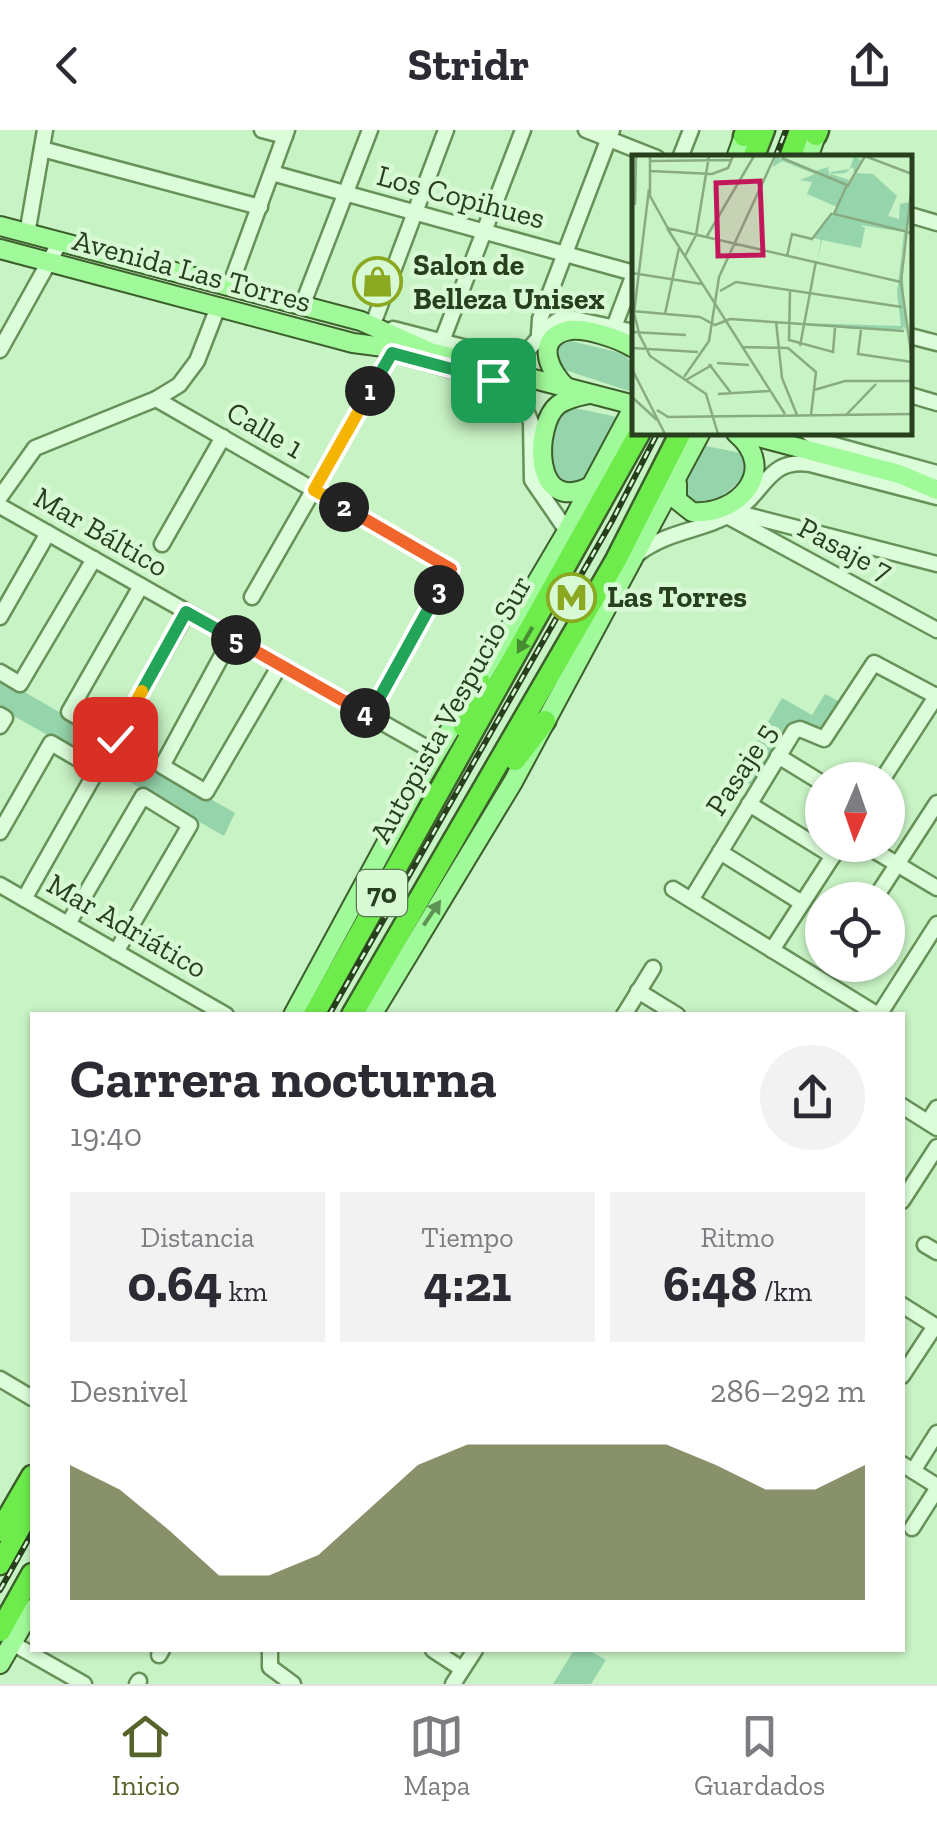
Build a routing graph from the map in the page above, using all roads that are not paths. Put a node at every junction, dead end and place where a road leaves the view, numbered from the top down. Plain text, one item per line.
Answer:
1 (45, 130) edge
2 (262, 130) edge
3 (370, 130) edge
4 (446, 130) edge
5 (523, 130) edge
6 (586, 130) edge
7 (691, 130) edge
8 (813, 131) edge
9 (750, 132) edge
10 (286, 133) edge
11 (610, 134) edge
12 (42, 149) junction
13 (652, 155) edge
14 (681, 155) edge
15 (738, 155) edge
16 (793, 155) edge
17 (272, 173) junction
18 (345, 193) junction
19 (260, 207) junction
20 (414, 212) junction
21 (912, 216) edge
22 (937, 224) edge
23 (0, 226) edge
24 (484, 232) junction
25 (28, 234) junction
26 (60, 242) junction
27 (0, 249) edge
28 (565, 254) junction
29 (51, 262) junction
30 (632, 273) edge
31 (632, 279) edge
32 (226, 285) junction
33 (547, 302) junction
34 (302, 306) junction
35 (219, 307) junction
36 (571, 316) junction
37 (367, 323) junction
38 (7, 326) edge
39 (614, 327) junction
40 (632, 332) edge
41 (539, 334) junction
42 (912, 336) edge
43 (937, 342) edge
44 (369, 347) junction
45 (436, 347) junction
46 (632, 347) edge
47 (0, 350) edge
48 (392, 353) junction
49 (566, 388) junction
50 (590, 394) junction
51 (912, 397) edge
52 (156, 399) junction
53 (937, 403) edge
54 (632, 405) edge
55 (632, 430) edge
56 (632, 431) edge
57 (745, 435) edge
58 (752, 435) edge
59 (811, 435) edge
60 (223, 437) junction
61 (689, 438) edge
62 (899, 474) junction
63 (937, 476) edge
64 (678, 482) junction
65 (593, 486) junction
66 (314, 490) junction
67 (937, 493) edge
68 (0, 497) edge
69 (0, 506) edge
70 (731, 514) junction
71 (567, 531) junction
72 (48, 533) junction
73 (162, 544) dead end
74 (639, 553) junction
75 (94, 559) junction
76 (937, 564) edge
77 (141, 586) junction
78 (252, 597) dead end
79 (186, 612) junction
80 (0, 617) edge
81 (937, 630) edge
82 (232, 638) junction
83 (280, 665) junction
84 (0, 672) edge
85 (480, 682) junction
86 (937, 695) edge
87 (370, 715) junction
88 (545, 721) junction
89 (436, 753) junction
90 (778, 756) junction
91 (894, 762) edge
92 (805, 772) edge
93 (442, 784) junction
94 (937, 803) edge
95 (750, 804) junction
96 (467, 820) junction
97 (0, 832) edge
98 (805, 833) edge
99 (720, 852) junction
100 (828, 862) edge
101 (895, 862) edge
102 (898, 864) junction
103 (886, 882) edge
104 (0, 885) edge
105 (673, 888) dead end
106 (937, 888) edge
107 (24, 899) junction
108 (692, 900) junction
109 (802, 903) junction
110 (68, 924) junction
111 (937, 924) edge
112 (772, 950) junction
113 (116, 952) junction
114 (653, 968) dead end
115 (805, 970) edge
116 (824, 982) edge
117 (638, 991) junction
118 (221, 1012) edge
119 (294, 1012) edge
120 (316, 1012) edge
121 (354, 1012) edge
122 (374, 1012) edge
123 (626, 1012) edge
124 (673, 1012) edge
125 (873, 1012) edge
126 (880, 1012) edge
127 (905, 1108) edge
128 (937, 1108) edge
129 (932, 1125) edge
130 (937, 1146) edge
131 (905, 1196) edge
132 (905, 1308) edge
133 (936, 1326) edge
134 (905, 1372) edge
135 (0, 1379) edge
136 (30, 1397) edge
137 (937, 1433) edge
138 (30, 1466) edge
139 (908, 1468) edge
140 (30, 1480) edge
141 (937, 1488) edge
142 (30, 1511) edge
143 (0, 1522) edge
144 (912, 1528) dead end
145 (0, 1532) edge
146 (0, 1564) edge
147 (30, 1579) edge
148 (30, 1611) edge
149 (6, 1637) edge
150 (30, 1651) edge
151 (31, 1652) edge
152 (270, 1652) edge
153 (436, 1652) edge
154 (473, 1652) edge
155 (0, 1664) edge
156 (462, 1669) junction
157 (84, 1684) edge
158 (293, 1684) edge
159 (453, 1684) edge

1 - 12 street
2 - 10 street
3 - 18 street
4 - 20 street
5 - 24 street
6 - 11 street
7 - 14 street
8 - 16 highway
9 - 15 main road
10 - 17 street
11 - 13 street
11 - 28 street
12 - 19 street
12 - 25 street
17 - 18 street, Los Copihues
17 - 19 street
18 - 20 street, Los Copihues
18 - 34 street
19 - 32 street
20 - 24 street, Los Copihues
20 - 37 street
21 - 22 street
23 - 25 main road, Avenida Las Torres
24 - 28 street, Los Copihues
24 - 45 street
25 - 26 main road, Avenida Las Torres
26 - 29 street
26 - 32 main road, Avenida Las Torres
27 - 29 main road, Avenida Las Torres
28 - 30 street, Los Copihues
28 - 33 street
29 - 35 main road, Avenida Las Torres
29 - 38 street
31 - 39 street
32 - 34 main road, Avenida Las Torres
32 - 35 main road
33 - 36 street
33 - 41 street
34 - 37 main road, Avenida Las Torres
35 - 44 main road, Avenida Las Torres
35 - 52 street
36 - 39 street
36 - 41 street, Avenida Las Torres
37 - 45 main road, Avenida Las Torres
38 - 47 street
39 - 40 street
41 - 45 street, Avenida Las Torres
42 - 43 street
44 - 45 main road, Avenida Las Torres
44 - 48 street, Avenida Las Torres
45 - 49 main road, Avenida Las Torres
46 - 49 main road
48 - 66 street
48 - 71 street, Avenida Las Torres
49 - 50 main road, Avenida Las Torres
50 - 54 main road, Avenida Las Torres
50 - 65 main road
51 - 53 street
52 - 60 street, Calle 1
52 - 68 street
55 - 65 main road
56 -> 93 highway, Autopista Vespucio Sur / 70
57 - 64 main road
58 - 62 main road
59 - 63 street
60 - 66 street, Calle 1
60 - 73 street
61 - 64 main road
61 - 96 highway, 70
62 - 63 main road
62 - 67 main road
64 - 74 main road
65 - 71 main road
66 - 78 street
66 - 87 street, Calle 1
67 - 70 street
69 - 72 street, Mar Báltico
70 - 74 street
70 - 76 street
70 - 81 street, Pasaje 7
71 - 85 main road
72 - 75 street, Mar Báltico
72 - 80 street
74 - 88 main road
75 - 77 street, Mar Báltico
75 - 84 street
77 - 79 street, Mar Báltico
77 - 79 street
79 - 82 street, Mar Báltico
82 - 83 street, Mar Báltico
82 - 83 street
83 - 87 street, Mar Báltico
85 - 89 main road
85 - 93 highway
86 - 90 street, Pasaje 5
86 - 91 street
87 - 89 street, Mar Báltico
88 - 96 highway
122 -> 88 main road
89 - 119 main road
90 - 92 street
90 - 95 street, Pasaje 5
93 - 120 highway, Autopista Vespucio Sur / 70
94 - 102 street
95 - 98 street
95 - 99 street, Pasaje 5
96 - 121 highway, 70
97 - 107 street
99 - 108 street, Pasaje 5
99 - 109 street
100 - 109 street
101 - 102 street
102 - 103 street
102 - 106 street
104 - 107 street, Mar Adriático
105 - 108 street
107 - 110 street, Mar Adriático
108 - 112 street
109 - 112 street
110 - 113 street, Mar Adriático
110 - 113 street
111 - 126 street
112 - 115 street
113 - 118 street, Mar Adriático
114 - 117 street
116 - 125 street
117 - 123 street
117 - 124 street
127 - 129 street
128 - 129 street
130 - 131 street
132 - 133 street
133 - 134 street
135 - 136 street
137 - 139 street
138 - 143 main road
139 - 141 street
140 - 145 highway
141 - 144 street
142 - 146 highway
147 - 149 highway
148 - 149 main road
149 - 150 street
149 - 155 main road
151 - 157 street
152 - 158 street
153 - 156 street
154 - 156 street
156 - 159 street

